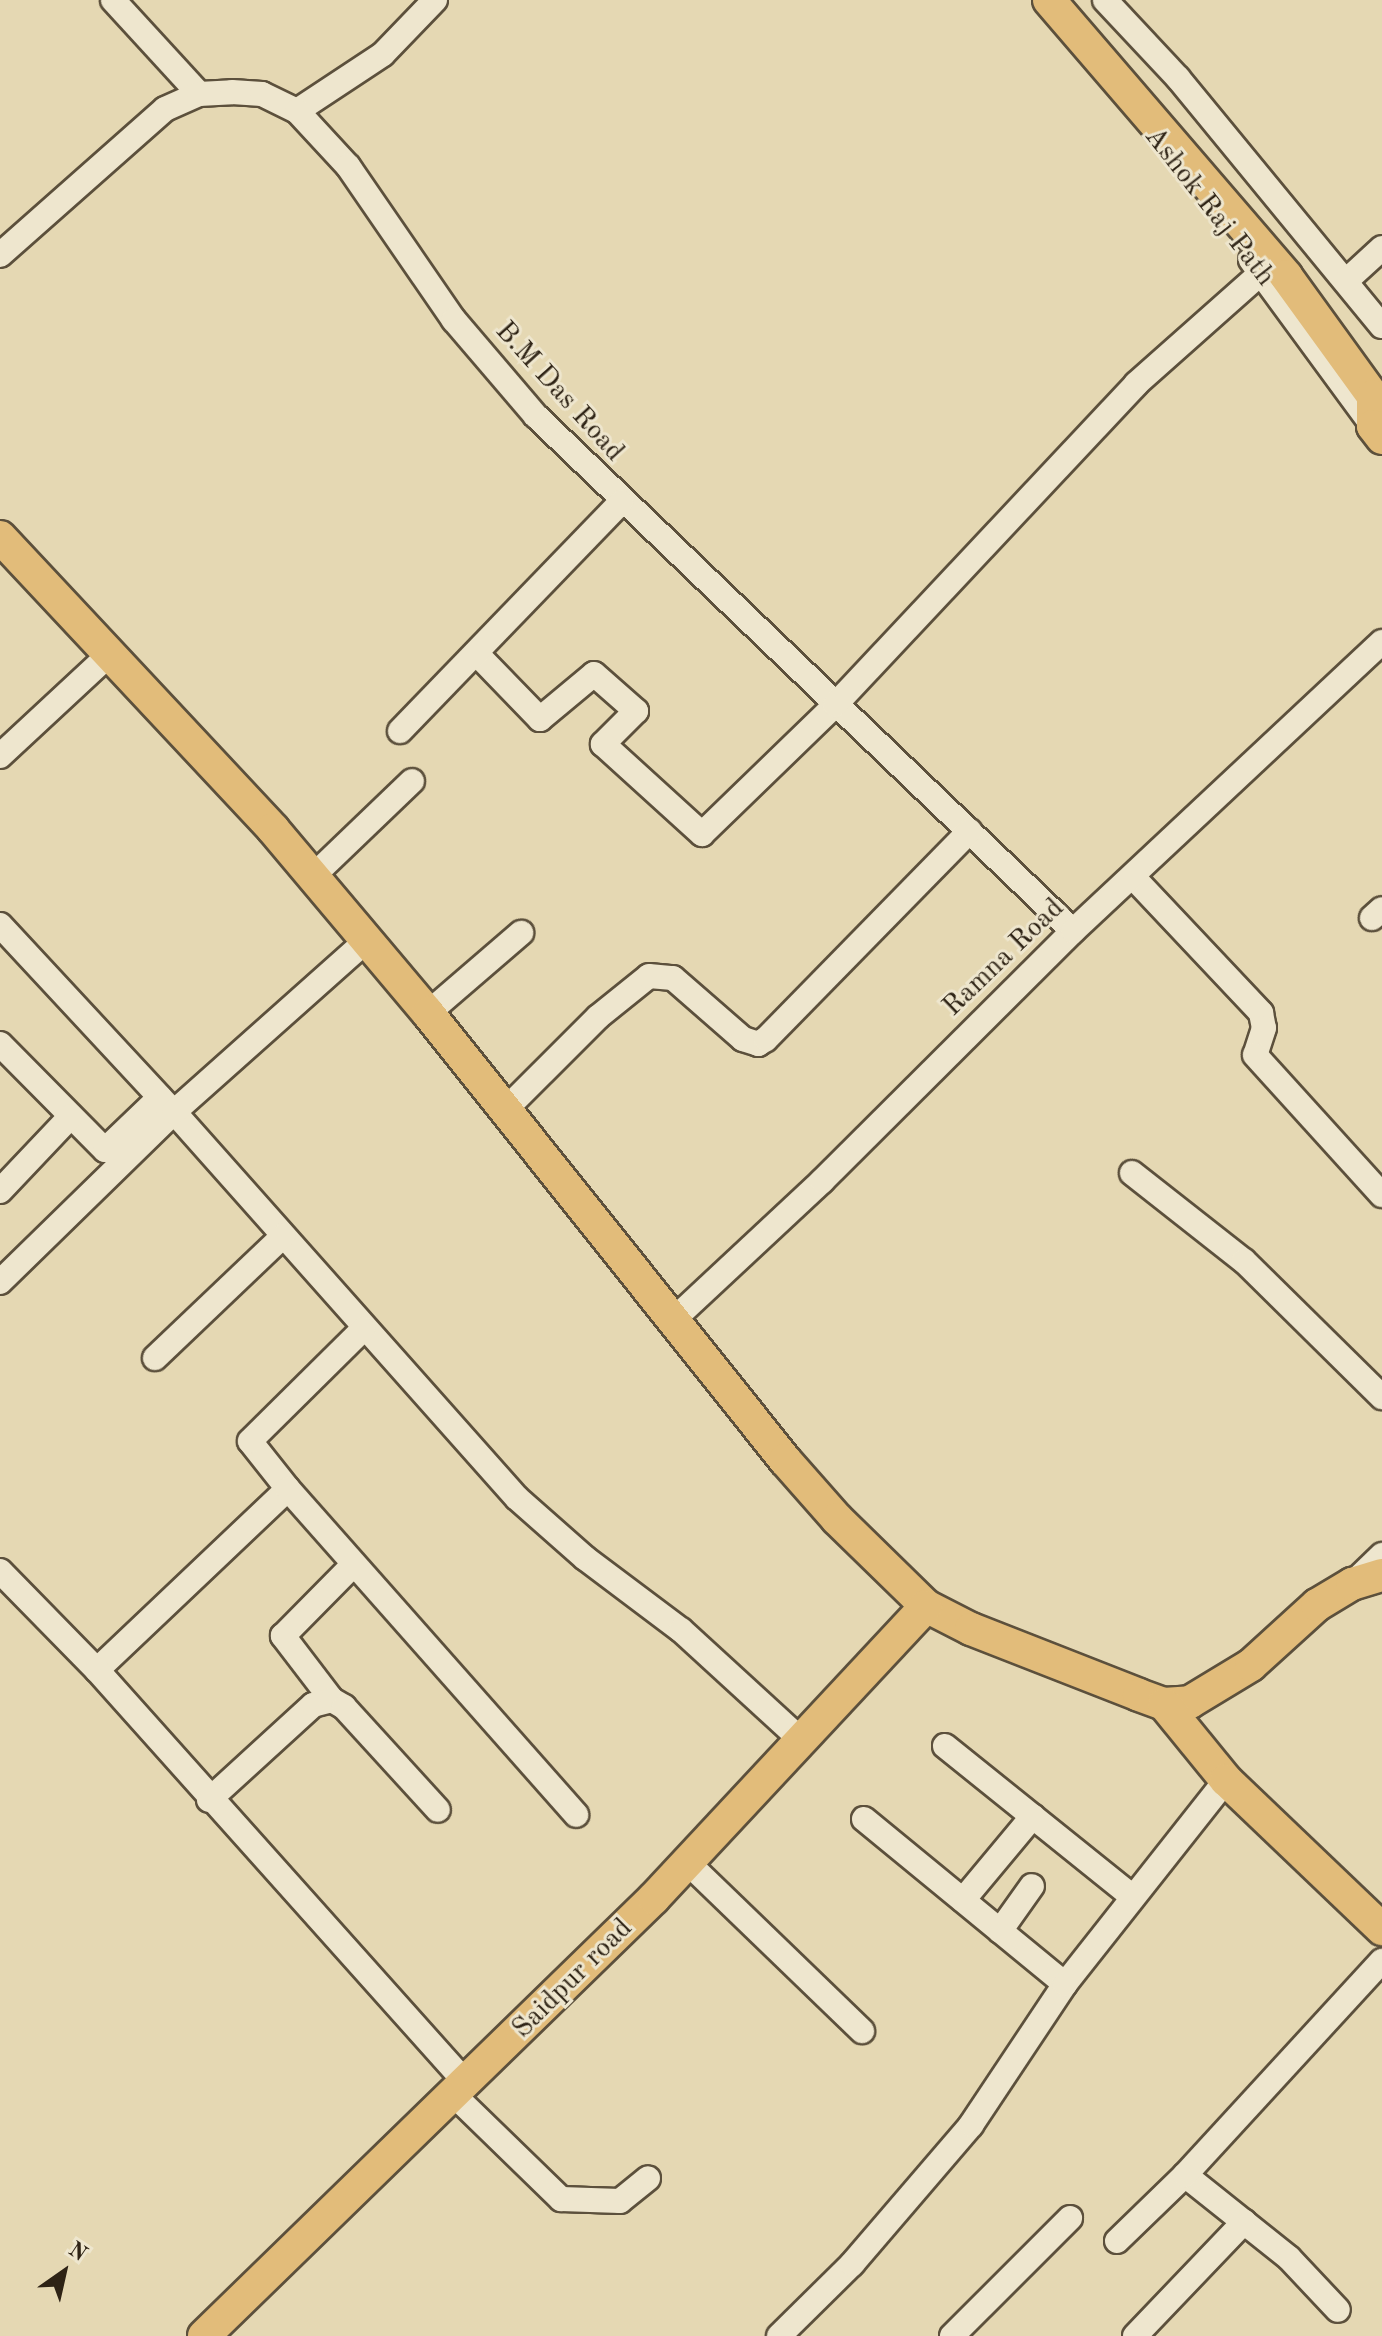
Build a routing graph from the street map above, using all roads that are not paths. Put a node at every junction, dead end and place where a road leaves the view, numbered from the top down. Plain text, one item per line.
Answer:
1 (113, 0) edge
2 (435, 0) edge
3 (1031, 0) edge
4 (1049, 0) edge
5 (1075, 0) edge
6 (1105, 0) edge
7 (199, 94) junction
8 (297, 111) junction
9 (1382, 248) edge
10 (0, 255) edge
11 (1261, 273) junction
12 (1346, 281) junction
13 (1382, 326) edge
14 (1382, 377) edge
15 (1378, 432) edge
16 (621, 502) junction
17 (0, 537) edge
18 (1382, 642) edge
19 (111, 653) junction
20 (476, 653) junction
21 (835, 705) junction
22 (400, 731) dead end
23 (0, 756) edge
24 (412, 781) dead end
25 (970, 831) junction
26 (313, 876) junction
27 (1133, 877) junction
28 (0, 925) edge
29 (1073, 931) junction
30 (521, 933) dead end
31 (367, 940) junction
32 (428, 1013) junction
33 (0, 1044) edge
34 (167, 1104) junction
35 (504, 1111) junction
36 (71, 1116) junction
37 (1132, 1173) dead end
38 (0, 1191) edge
39 (1382, 1195) edge
40 (283, 1236) junction
41 (0, 1282) edge
42 (672, 1321) junction
43 (363, 1329) junction
44 (155, 1358) dead end
45 (1382, 1397) edge
46 (288, 1489) junction
47 (1382, 1555) edge
48 (352, 1566) junction
49 (0, 1571) edge
50 (1367, 1580) edge
51 (926, 1606) junction
52 (97, 1670) junction
53 (332, 1700) junction
54 (1164, 1704) junction
55 (799, 1738) junction
56 (945, 1746) dead end
57 (1226, 1780) junction
58 (209, 1800) junction
59 (438, 1810) dead end
60 (576, 1815) dead end
61 (1033, 1816) junction
62 (864, 1819) dead end
63 (688, 1863) junction
64 (1032, 1886) dead end
65 (1130, 1895) junction
66 (963, 1900) junction
67 (1382, 1929) edge
68 (1000, 1931) junction
69 (1382, 1961) edge
70 (1065, 1984) junction
71 (862, 2031) dead end
72 (461, 2090) junction
73 (1185, 2175) junction
74 (648, 2178) dead end
75 (1070, 2218) dead end
76 (1244, 2222) junction
77 (1117, 2241) dead end
78 (1338, 2310) dead end
79 (785, 2334) edge
80 (204, 2336) edge
81 (952, 2336) edge
82 (1135, 2336) edge

1 - 7 street
2 - 8 street
3 - 11 street, Ashok Raj Path
4 - 15 main road, Ashok Raj Path
5 - 14 main road, Ashok Raj Path
6 - 12 street
7 - 8 street, B.M Das Road
7 - 10 street
8 - 16 street, B.M Das Road
9 - 12 street
11 - 15 street, Ashok Raj Path
11 - 21 street
12 - 13 street
16 - 20 street
16 - 21 street, B.M Das Road
17 - 19 main road
18 - 27 street, Ramna Road
19 - 23 street
19 - 26 main road
20 - 21 street
20 - 22 street
21 - 25 street, B.M Das Road
24 - 26 street
25 - 29 street, B.M Das Road
25 - 35 street
26 - 31 main road
27 - 29 street, Ramna Road
27 - 39 street
28 - 34 street
29 - 42 street, Ramna Road
30 - 32 street
31 - 32 main road
31 - 34 street
32 - 35 main road
33 - 36 street
34 - 36 street
34 - 40 street
34 - 41 street
35 - 42 main road
36 - 38 street
37 - 45 street
40 - 43 street
40 - 44 street
42 - 51 main road
43 - 46 street
43 - 55 street
46 - 48 street
46 - 52 street
47 - 50 street
48 - 53 street
48 - 60 street
49 - 52 street
50 - 54 main road
51 - 54 main road
51 - 55 main road, Saidpur road
52 - 58 street
53 - 58 street
53 - 59 street
54 - 57 main road
55 - 63 main road, Saidpur road
56 - 61 street
57 - 65 street
57 - 67 main road
58 - 72 street
61 - 65 street
61 - 66 street
62 - 66 street
63 - 71 street
63 - 72 main road, Saidpur road
64 - 68 street
65 - 70 street
66 - 68 street
68 - 70 street
69 - 73 street
70 - 79 street
72 - 74 street
72 - 80 main road, Saidpur road
73 - 76 street
73 - 77 street
75 - 81 street
76 - 78 street
76 - 82 street

